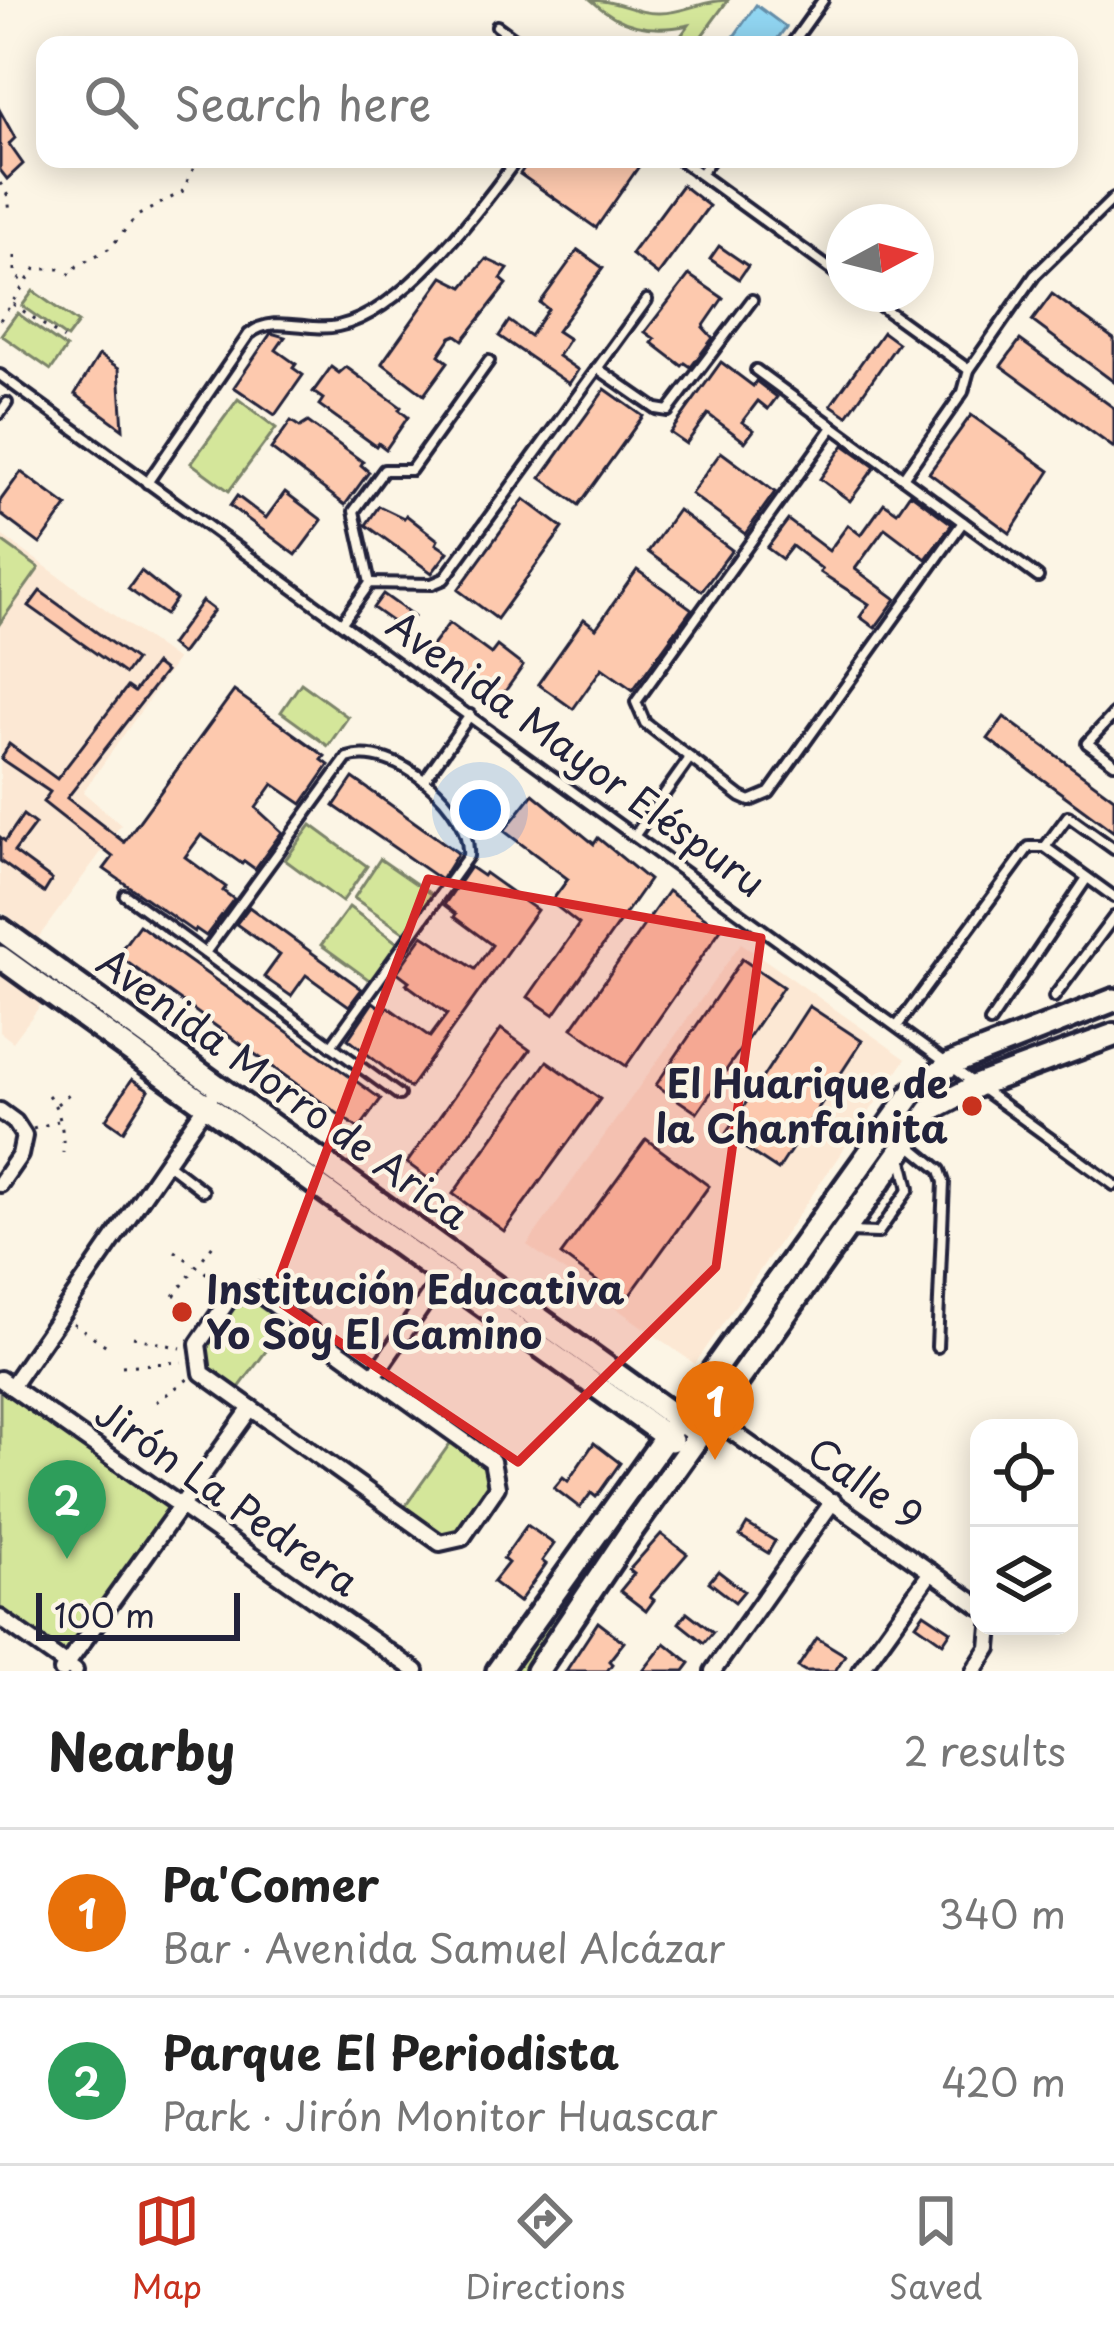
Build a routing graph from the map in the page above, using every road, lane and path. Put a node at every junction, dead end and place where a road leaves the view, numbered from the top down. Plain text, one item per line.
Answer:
1 (824, 0) edge
2 (497, 26) dead end
3 (511, 36) edge
4 (798, 36) edge
5 (194, 168) edge
6 (510, 168) edge
7 (692, 168) edge
8 (704, 168) edge
9 (700, 174) junction
10 (0, 183) edge
11 (1114, 198) edge
12 (10, 213) dead end
13 (15, 256) dead end
14 (826, 266) edge
15 (26, 283) junction
16 (647, 300) dead end
17 (752, 300) dead end
18 (12, 303) junction
19 (889, 312) edge
20 (0, 320) edge
21 (64, 340) dead end
22 (489, 361) dead end
23 (597, 368) junction
24 (756, 370) dead end
25 (968, 370) junction
26 (0, 375) edge
27 (7, 403) dead end
28 (0, 412) edge
29 (833, 427) junction
30 (903, 478) junction
31 (147, 484) junction
32 (964, 522) junction
33 (1038, 577) dead end
34 (370, 583) junction
35 (343, 621) junction
36 (1114, 714) edge
37 (470, 715) junction
38 (690, 758) junction
39 (1114, 763) edge
40 (426, 778) junction
41 (635, 835) junction
42 (1045, 847) junction
43 (1114, 849) edge
44 (1087, 878) junction
45 (125, 896) dead end
46 (1114, 897) edge
47 (1114, 917) edge
48 (0, 929) edge
49 (205, 953) junction
50 (0, 957) edge
51 (1054, 998) dead end
52 (1114, 1000) edge
53 (990, 1022) dead end
54 (898, 1025) junction
55 (1114, 1035) edge
56 (331, 1046) junction
57 (951, 1064) junction
58 (978, 1085) junction
59 (218, 1086) junction
60 (69, 1094) dead end
61 (48, 1095) dead end
62 (399, 1095) dead end
63 (56, 1105) junction
64 (205, 1107) junction
65 (0, 1111) edge
66 (60, 1121) junction
67 (22, 1131) junction
68 (902, 1145) junction
69 (63, 1153) dead end
70 (166, 1163) junction
71 (0, 1184) edge
72 (1114, 1185) edge
73 (203, 1191) dead end
74 (814, 1225) junction
75 (838, 1236) junction
76 (213, 1245) dead end
77 (175, 1252) dead end
78 (197, 1267) junction
79 (442, 1277) junction
80 (224, 1286) dead end
81 (174, 1296) dead end
82 (61, 1315) junction
83 (133, 1337) dead end
84 (937, 1347) dead end
85 (181, 1348) dead end
86 (112, 1349) dead end
87 (182, 1362) dead end
88 (122, 1366) dead end
89 (374, 1376) junction
90 (189, 1378) dead end
91 (6, 1383) edge
92 (156, 1402) dead end
93 (251, 1408) junction
94 (670, 1427) junction
95 (700, 1434) junction
96 (833, 1501) junction
97 (180, 1504) junction
98 (931, 1572) junction
99 (970, 1600) edge
100 (0, 1618) edge
101 (990, 1635) edge
102 (68, 1669) edge
103 (416, 1671) edge
104 (498, 1671) edge
105 (537, 1671) edge
106 (713, 1671) edge
107 (860, 1671) edge
108 (974, 1671) edge

1 - 4 lane
2 - 3 lane
5 - 15 path
6 - 31 lane
7 - 9 lane
8 - 9 lane
9 - 14 lane
10 - 12 path
11 - 25 lane
13 - 15 path
15 - 18 path
16 - 23 lane
17 - 23 lane
18 - 20 path
18 - 21 path
19 - 25 lane
22 - 34 lane
23 - 34 lane
24 - 29 lane
25 - 30 lane
26 - 31 lane, Avenida Mayor Eléspuru
27 - 28 lane
29 - 30 lane
29 - 38 lane
30 - 32 lane
31 - 35 lane, Avenida Mayor Eléspuru
32 - 33 lane
32 - 38 lane
34 - 35 lane
35 - 37 lane, Avenida Mayor Eléspuru
36 - 39 lane
37 - 40 lane
37 - 41 lane, Avenida Mayor Eléspuru
38 - 41 lane
40 - 49 lane
40 - 56 lane
41 - 54 lane, Avenida Mayor Eléspuru
42 - 43 lane
42 - 44 lane
42 - 54 lane
44 - 46 lane
44 - 53 lane
45 - 49 lane
47 - 51 lane
48 - 59 main road, Avenida Morro de Arica
49 - 56 lane
50 - 64 main road, Avenida Morro de Arica
52 - 57 main road
54 - 57 lane, Avenida Mayor Eléspuru
55 - 58 main road
56 - 62 lane
57 - 58 lane, Avenida Mayor Eléspuru
57 - 74 main road
58 - 68 main road
58 - 72 lane, Avenida Mayor Eléspuru
59 - 64 street
59 - 94 main road, Avenida Morro de Arica
60 - 63 path
61 - 63 path
63 - 66 path
64 - 70 street
64 - 79 main road, Avenida Morro de Arica
65 - 67 street
66 - 67 path
66 - 69 path
67 - 71 street
68 - 75 main road
68 - 75 lane
68 - 84 lane
70 - 73 lane
70 - 82 street
74 - 75 main road
74 - 94 main road
75 - 95 main road
76 - 78 path
77 - 78 path
78 - 80 path
78 - 81 path
79 - 89 street
79 - 94 main road, Avenida Morro de Arica
82 - 86 path
82 - 91 street
83 - 85 path
87 - 88 path
89 - 93 street
89 - 93 street
90 - 92 path
91 - 97 street, Jirón La Pedrera
93 - 97 street
94 - 95 main road, Avenida Morro de Arica
94 - 104 main road
95 - 96 street, Calle 9
95 - 105 main road
96 - 98 street, Calle 9
96 - 106 street
97 - 102 street
97 - 103 street, Jirón La Pedrera
98 - 99 street, Calle 9
98 - 107 street
100 - 102 street
101 - 108 street

